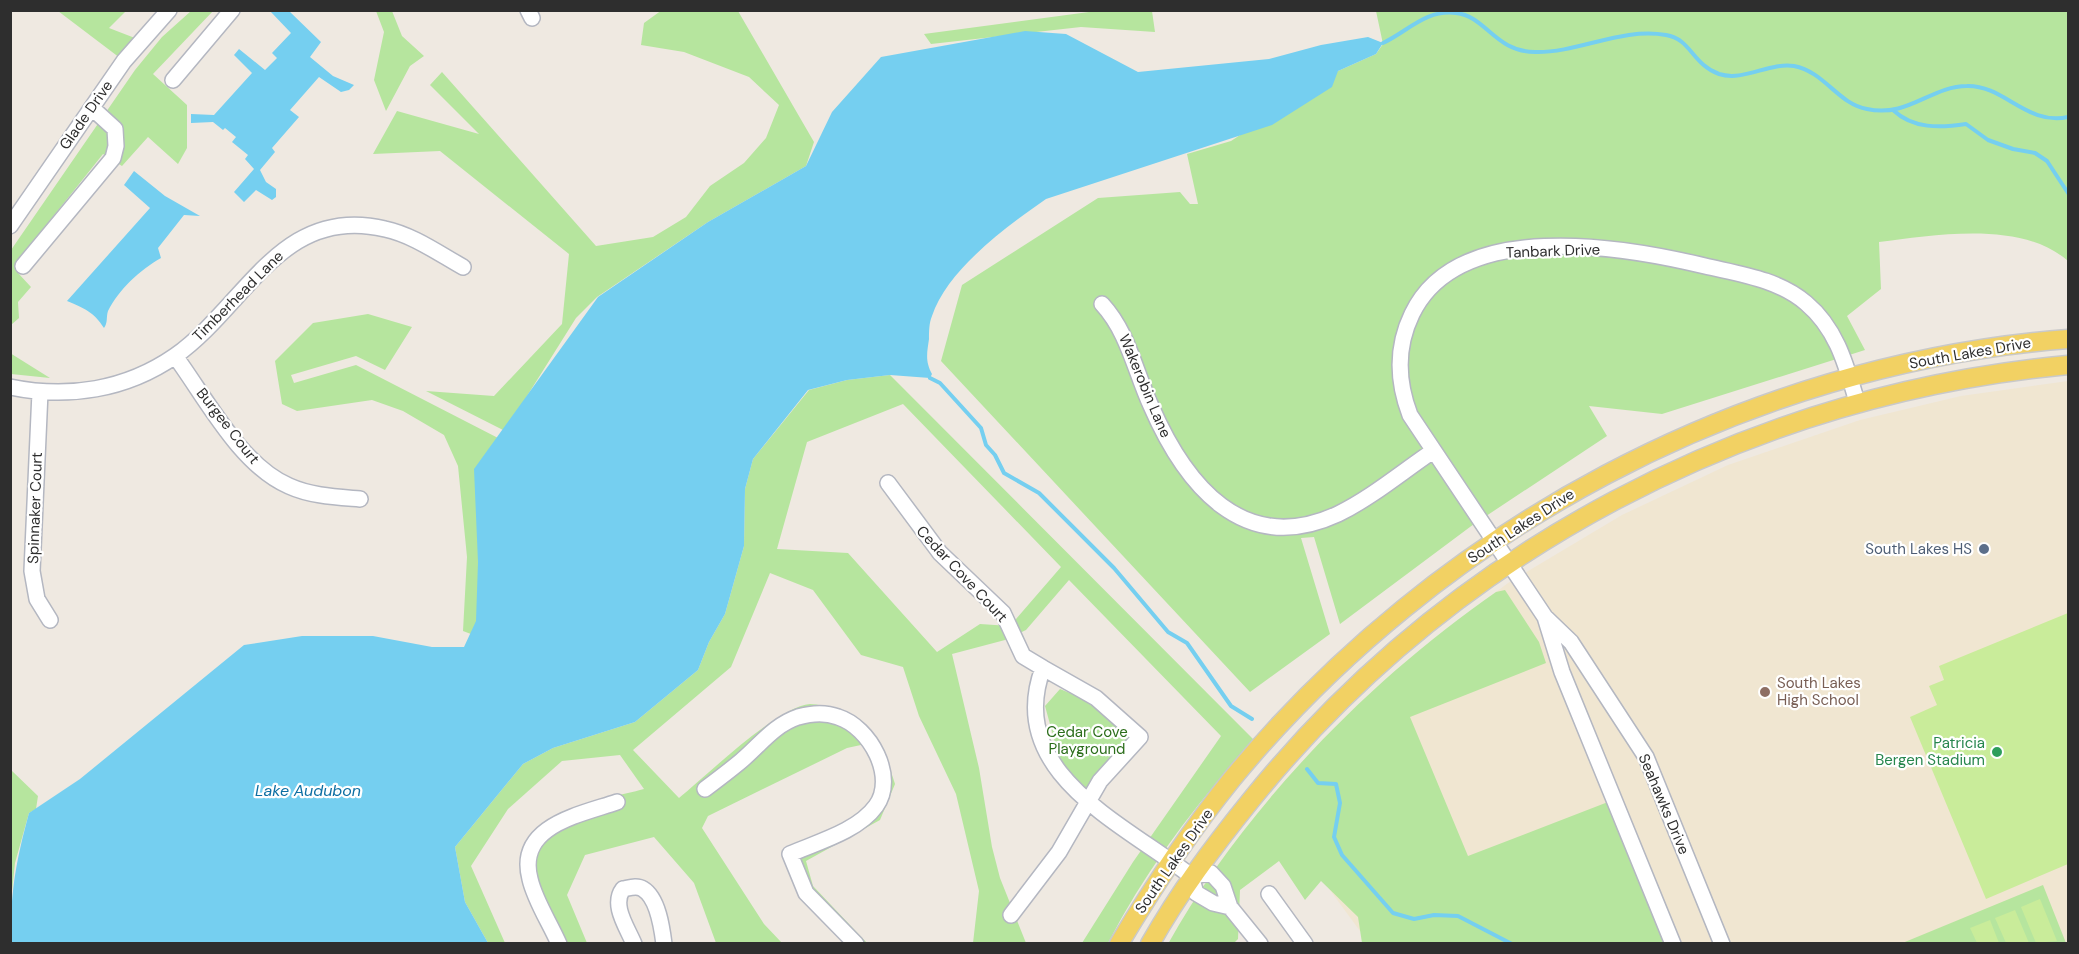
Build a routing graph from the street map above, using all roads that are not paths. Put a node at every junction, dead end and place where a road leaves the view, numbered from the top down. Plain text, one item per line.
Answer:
1 (169, 10) edge
2 (232, 10) edge
3 (173, 80) dead end
4 (92, 108) junction
5 (10, 226) edge
6 (23, 266) dead end
7 (463, 267) dead end
8 (1102, 304) dead end
9 (2068, 339) edge
10 (175, 356) junction
11 (2068, 366) edge
12 (1850, 378) junction
13 (10, 387) edge
14 (40, 392) junction
15 (1857, 402) junction
16 (1433, 451) junction
17 (888, 483) dead end
18 (360, 499) dead end
19 (1495, 541) junction
20 (1509, 563) junction
21 (1545, 617) junction
22 (50, 620) dead end
23 (1043, 668) junction
24 (705, 789) dead end
25 (616, 802) dead end
26 (1088, 802) junction
27 (1172, 861) junction
28 (1191, 876) junction
29 (1269, 894) dead end
30 (1230, 907) junction
31 (1011, 915) dead end
32 (1253, 941) edge
33 (559, 944) edge
34 (634, 944) edge
35 (664, 944) edge
36 (856, 944) edge
37 (1119, 944) edge
38 (1150, 944) edge
39 (1305, 944) edge
40 (1673, 944) edge
41 (1722, 944) edge

1 - 4 street, Glade Drive
2 - 3 street
4 - 5 street, Glade Drive
4 - 6 street
7 - 10 street, Timberhead Lane
8 - 16 street, Wakerobin Lane
9 - 12 main road, South Lakes Drive
10 - 14 street, Timberhead Lane
10 - 18 street, Burgee Court
11 - 15 main road, South Lakes Drive
12 - 15 street, Tanbark Drive
12 - 16 street, Tanbark Drive
12 - 19 main road, South Lakes Drive
13 - 14 street, Timberhead Lane
14 - 22 street, Spinnaker Court
15 - 20 main road, South Lakes Drive
16 - 19 street, Tanbark Drive
17 - 23 street, Cedar Cove Court
19 - 20 street, Tanbark Drive
19 - 27 main road, South Lakes Drive
20 - 21 street, Seahawks Drive
20 - 28 main road, South Lakes Drive
21 - 40 street, Seahawks Drive
21 - 41 street, Seahawks Drive
23 - 26 street
23 - 26 street, Cedar Cove Court
24 - 36 street
25 - 33 street
26 - 27 street
26 - 31 street
27 - 28 street
27 - 37 main road, South Lakes Drive
28 - 30 street
28 - 30 street
28 - 38 main road, South Lakes Drive
29 - 39 street
30 - 32 street
34 - 35 street

